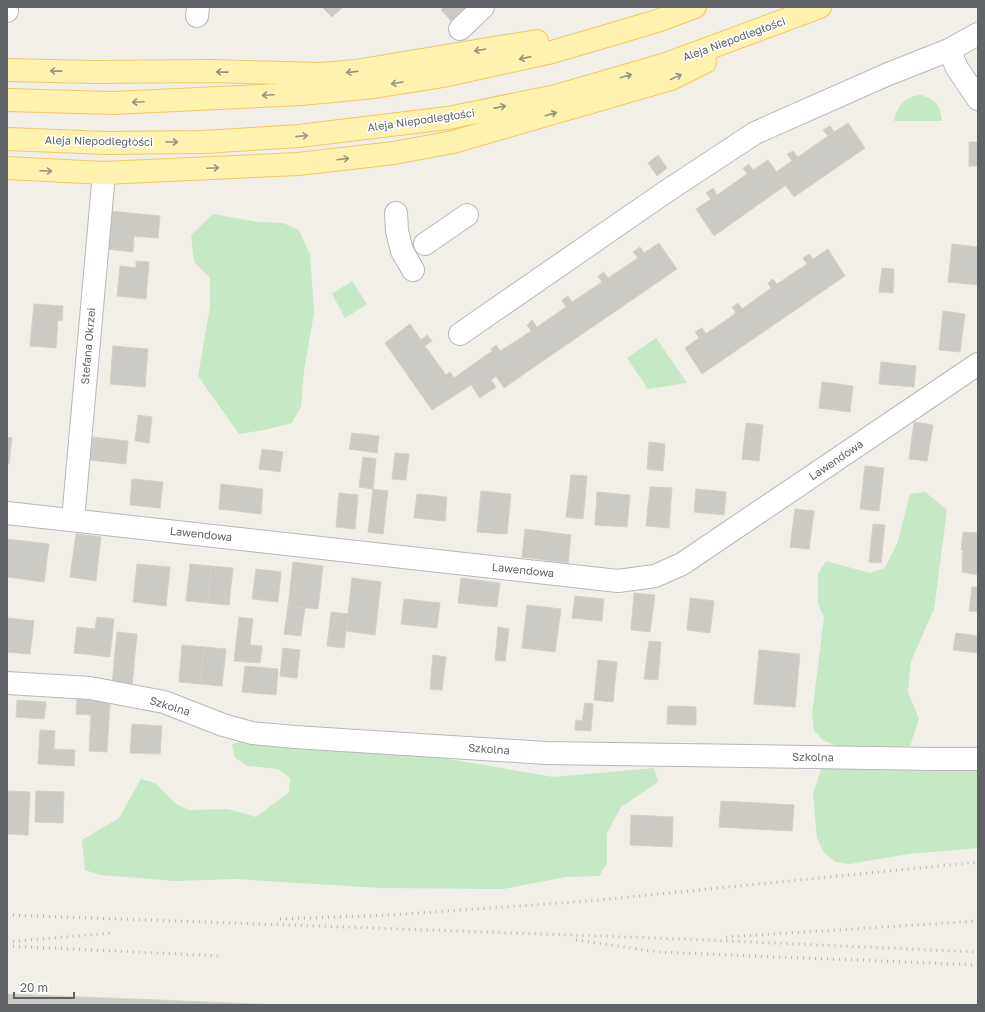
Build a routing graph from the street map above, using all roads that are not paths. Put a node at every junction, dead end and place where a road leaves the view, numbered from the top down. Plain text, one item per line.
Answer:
1 (7, 7) edge
2 (483, 7) edge
3 (695, 7) edge
4 (812, 10) edge
5 (7, 11) edge
6 (656, 21) junction
7 (460, 29) dead end
8 (978, 34) edge
9 (949, 50) junction
10 (7, 70) edge
11 (978, 99) edge
12 (7, 100) edge
13 (7, 139) edge
14 (7, 168) edge
15 (104, 173) junction
16 (396, 213) dead end
17 (467, 215) dead end
18 (425, 244) dead end
19 (413, 270) dead end
20 (460, 334) dead end
21 (978, 364) edge
22 (7, 513) edge
23 (73, 520) junction
24 (7, 684) edge
25 (978, 758) edge

1 - 5 street
2 - 7 street
3 - 6 main road
13 -> 4 main road, Aleja Niepodległości
15 -> 4 main road
6 -> 10 main road
6 -> 12 main road
8 - 9 street
9 - 11 street
9 - 20 street
14 -> 15 main road
15 - 23 street, Stefana Okrzei
16 - 19 street
17 - 18 street
21 - 23 street, Lawendowa
22 - 23 street, Lawendowa
24 - 25 street, Szkolna

